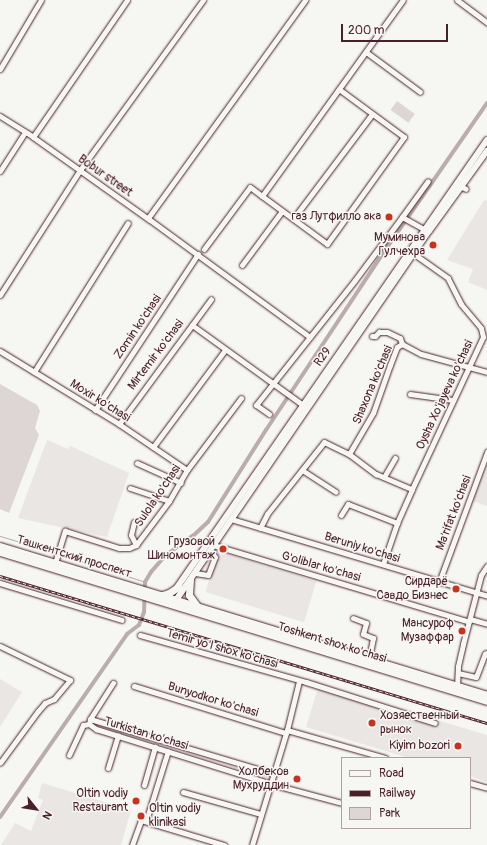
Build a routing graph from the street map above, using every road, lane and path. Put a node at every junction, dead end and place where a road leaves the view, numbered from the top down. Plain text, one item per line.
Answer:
1 (41, 0) edge
2 (127, 0) edge
3 (203, 0) edge
4 (305, 0) edge
5 (403, 0) edge
6 (457, 0) edge
7 (487, 23) edge
8 (366, 52) junction
9 (0, 69) edge
10 (339, 89) junction
11 (420, 92) dead end
12 (372, 114) junction
13 (0, 116) edge
14 (25, 132) junction
15 (33, 137) junction
16 (487, 140) edge
17 (487, 151) edge
18 (80, 170) junction
19 (0, 171) edge
20 (428, 181) dead end
21 (262, 196) junction
22 (282, 211) junction
23 (403, 217) junction
24 (148, 218) junction
25 (294, 219) junction
26 (128, 223) dead end
27 (424, 229) junction
28 (204, 249) dead end
29 (198, 254) junction
30 (414, 254) junction
31 (242, 265) dead end
32 (0, 295) edge
33 (211, 299) dead end
34 (192, 325) junction
35 (372, 336) dead end
36 (310, 337) junction
37 (402, 344) junction
38 (225, 350) junction
39 (0, 351) edge
40 (468, 367) junction
41 (34, 372) junction
42 (487, 372) edge
43 (272, 384) junction
44 (410, 394) dead end
45 (241, 398) dead end
46 (453, 400) junction
47 (303, 405) junction
48 (95, 410) junction
49 (268, 414) dead end
50 (118, 424) junction
51 (153, 446) junction
52 (487, 452) edge
53 (349, 454) junction
54 (395, 458) dead end
55 (137, 463) dead end
56 (187, 470) junction
57 (302, 470) junction
58 (384, 477) junction
59 (181, 483) junction
60 (130, 488) dead end
61 (412, 489) junction
62 (336, 492) dead end
63 (169, 501) junction
64 (341, 515) dead end
65 (231, 519) junction
66 (134, 522) dead end
67 (397, 522) junction
68 (260, 528) junction
69 (136, 545) junction
70 (0, 546) edge
71 (212, 548) junction
72 (0, 552) edge
73 (56, 559) junction
74 (382, 564) junction
75 (487, 566) edge
76 (195, 573) junction
77 (190, 580) junction
78 (0, 582) edge
79 (439, 582) junction
80 (178, 587) junction
81 (476, 592) junction
82 (144, 594) junction
83 (159, 595) junction
84 (487, 596) edge
85 (173, 601) junction
86 (197, 610) junction
87 (352, 618) dead end
88 (122, 620) dead end
89 (470, 620) junction
90 (487, 624) edge
91 (140, 635) dead end
92 (0, 646) edge
93 (487, 653) edge
94 (369, 659) junction
95 (458, 673) junction
96 (299, 681) junction
97 (113, 683) dead end
98 (134, 686) dead end
99 (457, 686) junction
100 (487, 695) edge
101 (487, 701) edge
102 (90, 722) junction
103 (435, 723) dead end
104 (286, 732) junction
105 (118, 736) junction
106 (155, 747) junction
107 (168, 751) junction
108 (69, 754) dead end
109 (381, 757) edge
110 (0, 763) edge
111 (108, 768) dead end
112 (274, 774) junction
113 (471, 783) edge
114 (271, 784) junction
115 (144, 785) dead end
116 (487, 788) edge
117 (183, 792) dead end
118 (341, 803) edge
119 (261, 814) junction
120 (144, 821) junction
121 (132, 845) edge
122 (224, 845) edge
123 (252, 845) edge

1 - 9 street
2 - 15 street
3 - 18 street
4 - 24 street
5 - 8 street
6 - 7 street
8 - 10 street
8 - 11 street
10 - 12 street
10 - 21 street
12 - 25 street
12 - 25 street
13 - 14 street, Bobur street
14 - 15 street, Bobur street
14 - 19 street
15 - 18 street, Bobur street
16 - 27 main road, R29
17 - 30 main road, R29
18 - 24 street, Bobur street
18 - 32 street
20 - 23 street
21 - 22 street
21 - 28 street
22 - 25 street
22 - 31 street
23 - 27 street
23 - 36 street
24 - 29 street, Bobur street
26 - 41 street
27 - 47 main road, R29
29 - 36 street, Bobur street
29 - 48 street, Zomin ko'chasi
30 - 40 street, Oysha Xo'jayeva ko'chasi
30 - 65 main road, R29
33 - 34 street, Mirtemir ko'chasi
34 - 38 street
34 - 50 street, Mirtemir ko'chasi
35 - 37 street
36 - 43 street
37 - 40 street
37 - 53 street, Shaxona ko'chasi
38 - 43 street
38 - 51 street
39 - 41 street, Moxir ko'chasi
40 - 42 street
40 - 46 street, Oysha Xo'jayeva ko'chasi
41 - 48 street, Moxir ko'chasi
43 - 47 street
43 - 49 street
44 - 46 street
45 - 56 street, Sulola ko'chasi
46 - 61 street, Oysha Xo'jayeva ko'chasi
47 - 80 main road, R29
48 - 50 street, Moxir ko'chasi
50 - 51 street, Moxir ko'chasi
51 - 56 street, Moxir ko'chasi
52 - 79 street, Ma'rifat ko'chasi
53 - 57 street
53 - 58 street
54 - 58 street
55 - 59 street
56 - 59 street, Sulola ko'chasi
57 - 62 street
57 - 68 street
58 - 61 street
59 - 63 street, Sulola ko'chasi
60 - 63 street
61 - 67 street, Oysha Xo'jayeva ko'chasi
63 - 69 street, Sulola ko'chasi
64 - 67 street
65 - 68 street, Beruniy ko'chasi
65 - 71 main road, R29
66 - 69 street
67 - 74 street, Oysha Xo'jayeva ko'chasi
68 - 74 street, Beruniy ko'chasi
69 - 73 street, Sulola ko'chasi
70 - 73 highway, Ташкентский проспект
71 - 76 main road, R29
71 - 76 street
71 - 89 street, G'oliblar ko'chasi
72 - 82 highway
73 - 82 highway, Ташкентский проспект
74 - 79 street, Beruniy ko'chasi
75 - 81 street
76 - 77 main road, R29
77 - 85 main road, R29
77 - 86 highway
78 - 88 street
79 - 81 street, Beruniy ko'chasi
80 - 83 highway
80 - 85 main road, R29
81 - 84 street, Beruniy ko'chasi
81 - 89 street
82 - 83 highway
82 - 85 highway
83 - 85 highway
85 - 86 highway
86 - 94 highway, Toshkent shox ko'chasi
86 - 101 highway, Toshkent shox ko'chasi
87 - 94 street
89 - 90 street, G'oliblar ko'chasi
89 - 95 street
91 - 96 street, Temir yo'l shox ko'chasi
92 - 110 street
93 - 95 street
94 - 99 highway, Toshkent shox ko'chasi
95 - 99 street
96 - 103 street, Temir yo'l shox ko'chasi
96 - 104 street
97 - 102 street
98 - 104 street, Bunyodkor ko'chasi
99 - 100 highway, Toshkent shox ko'chasi
102 - 105 street, Turkistan ko'chasi
102 - 108 street
102 - 112 street, Turkistan ko'chasi
104 - 109 street, Bunyodkor ko'chasi
104 - 112 street
105 - 106 street, Turkistan ko'chasi
105 - 111 street
106 - 107 street, Turkistan ko'chasi
106 - 115 street
107 - 114 street, Turkistan ko'chasi
107 - 120 street
112 - 114 street
113 - 116 street
114 - 118 street, Turkistan ko'chasi
114 - 119 street
117 - 119 street
119 - 123 street
120 - 121 street
120 - 122 street

